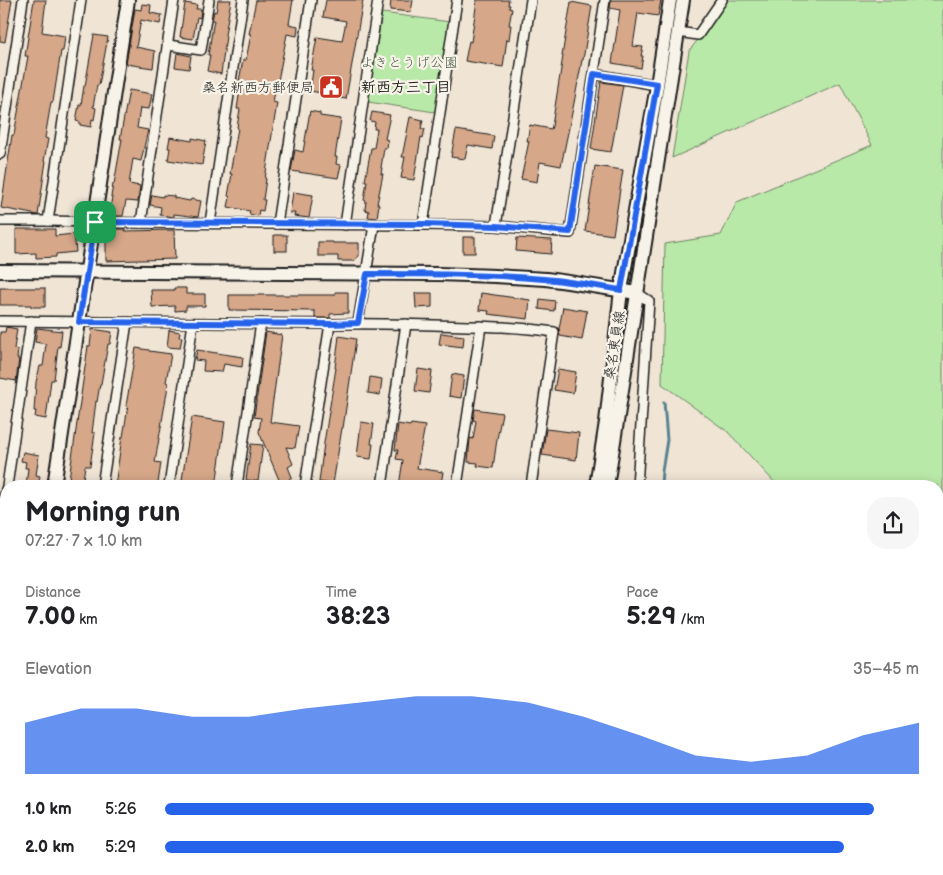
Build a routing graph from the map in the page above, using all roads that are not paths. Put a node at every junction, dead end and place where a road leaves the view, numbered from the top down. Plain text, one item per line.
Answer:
1 (23, 0) edge
2 (81, 0) edge
3 (128, 0) edge
4 (174, 0) edge
5 (209, 0) edge
6 (243, 0) edge
7 (311, 0) edge
8 (378, 0) edge
9 (457, 0) edge
10 (531, 0) edge
11 (605, 0) edge
12 (670, 0) edge
13 (683, 0) edge
14 (722, 0) edge
15 (678, 32) junction
16 (168, 46) junction
17 (594, 74) junction
18 (657, 84) junction
19 (0, 154) edge
20 (653, 195) junction
21 (0, 221) edge
22 (48, 221) junction
23 (95, 222) junction
24 (141, 223) junction
25 (210, 223) junction
26 (277, 224) junction
27 (423, 224) junction
28 (345, 225) junction
29 (374, 225) junction
30 (496, 226) junction
31 (0, 272) edge
32 (87, 272) junction
33 (367, 274) junction
34 (621, 290) junction
35 (637, 293) junction
36 (0, 321) edge
37 (31, 322) junction
38 (79, 322) junction
39 (127, 322) junction
40 (193, 323) junction
41 (261, 323) junction
42 (358, 323) junction
43 (330, 324) junction
44 (406, 324) junction
45 (481, 326) junction
46 (606, 422) junction
47 (7, 480) edge
48 (55, 480) edge
49 (103, 480) edge
50 (170, 480) edge
51 (238, 480) edge
52 (306, 480) edge
53 (383, 480) edge
54 (458, 480) edge
55 (532, 480) edge
56 (597, 480) edge
57 (608, 480) edge
58 (637, 480) edge

1 - 19 street
2 - 22 street
3 - 23 main road
4 - 16 street
5 - 16 street
6 - 25 street
7 - 26 street
8 - 28 street
9 - 27 street
10 - 30 street
11 - 17 street
12 - 18 main road, 桑名東員線
13 - 15 main road, 桑名東員線
14 - 15 street
15 - 20 main road, 桑名東員線
16 - 24 street
17 - 18 street
17 - 30 street
18 - 34 main road, 桑名東員線
20 - 34 main road
20 - 35 main road, 桑名東員線
21 - 22 street
22 - 23 street
23 - 24 street
23 - 32 main road
24 - 25 street
25 - 26 street
26 - 28 street
27 - 29 street
27 - 30 street
28 - 29 street
29 - 33 street
31 - 32 main road
32 - 33 main road
32 - 38 main road
33 - 34 main road
33 - 42 street
34 - 35 main road
34 - 46 main road, 桑名東員線
35 - 46 main road
35 - 57 main road, 桑名東員線
35 - 58 street
36 - 37 street
37 - 38 street
37 - 47 street
38 - 39 street
38 - 48 main road
39 - 40 street
39 - 49 street
40 - 41 street
40 - 50 street
41 - 43 street
41 - 51 street
42 - 43 street
42 - 44 street
43 - 52 street
44 - 45 street
44 - 53 street
45 - 54 street
45 - 55 street
46 - 56 main road, 桑名東員線

